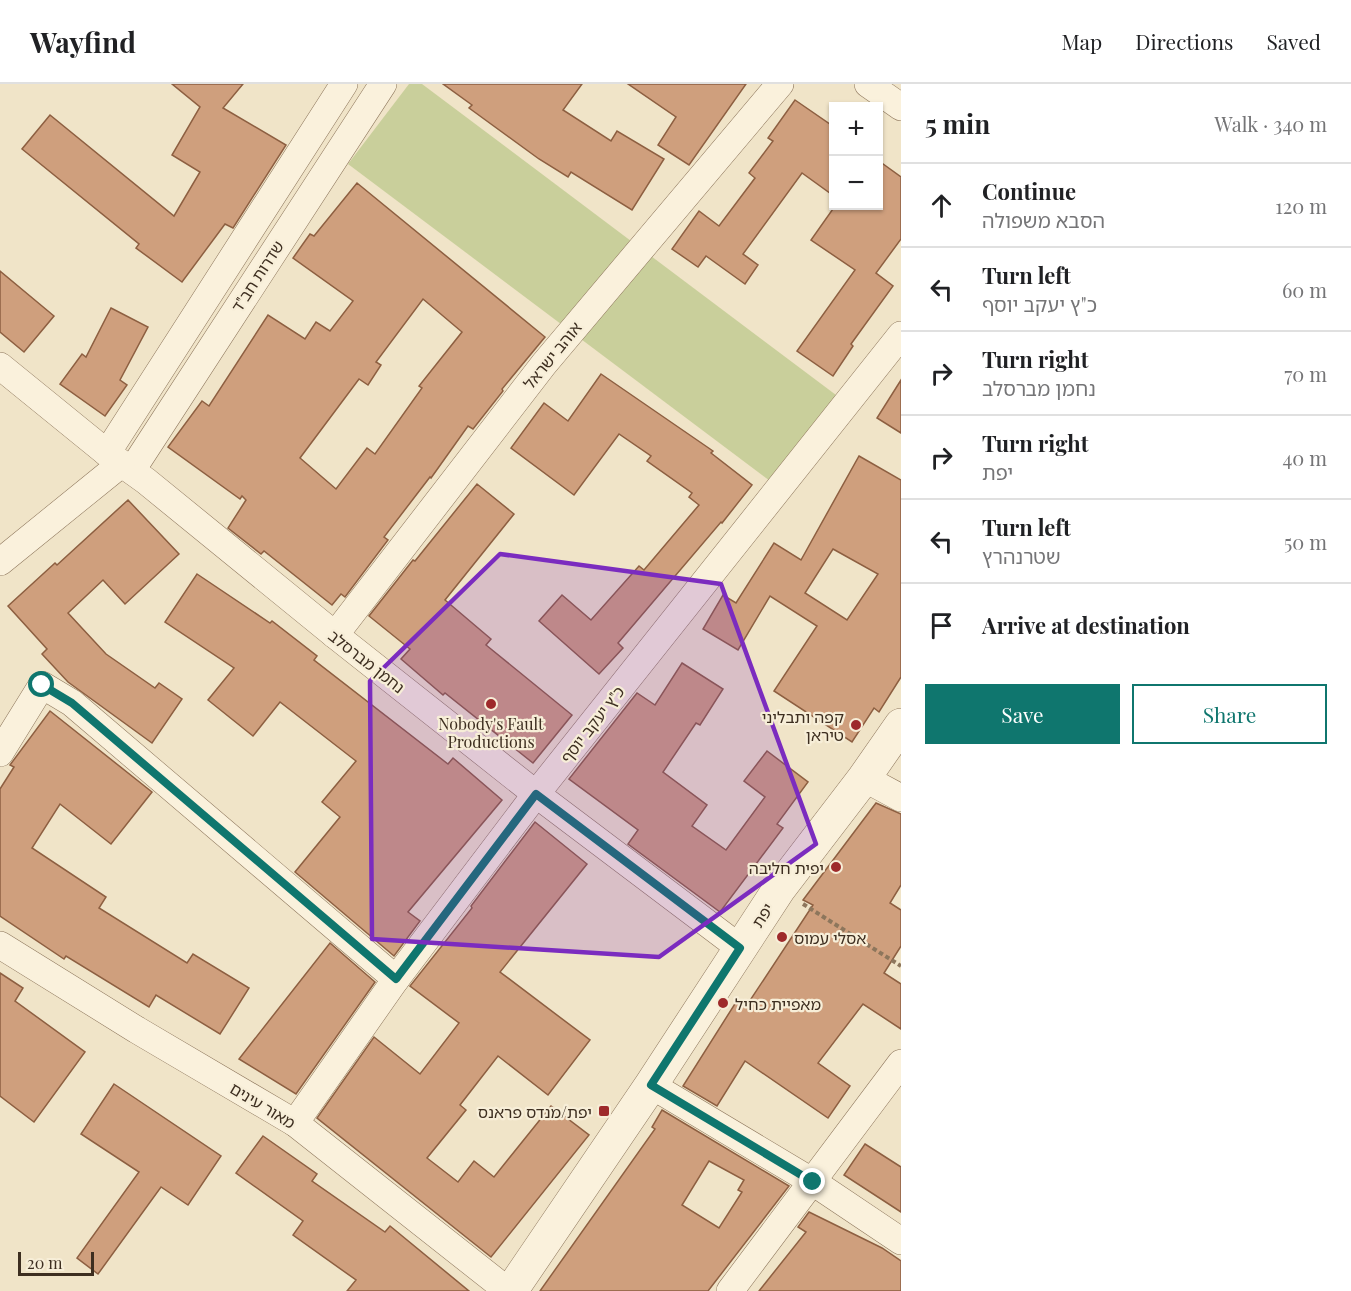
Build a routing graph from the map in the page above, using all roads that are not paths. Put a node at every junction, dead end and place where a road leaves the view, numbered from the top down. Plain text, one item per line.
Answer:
1 (344, 84) edge
2 (383, 84) edge
3 (780, 84) edge
4 (868, 84) edge
5 (901, 107) edge
6 (901, 335) edge
7 (0, 366) edge
8 (120, 462) junction
9 (0, 562) edge
10 (335, 635) junction
11 (901, 725) edge
12 (0, 753) edge
13 (864, 778) junction
14 (536, 794) junction
15 (901, 798) edge
16 (0, 945) edge
17 (740, 948) junction
18 (396, 979) junction
19 (901, 1063) edge
20 (651, 1085) junction
21 (295, 1123) junction
22 (813, 1182) junction
23 (901, 1241) edge
24 (509, 1291) edge
25 (730, 1291) edge

1 - 8 street, שדרות חב"ד
2 - 8 street, שדרות חב"ד
3 - 10 street, אוהב ישראל
4 - 5 street
6 - 14 street, כ"ץ יעקב יוסף
7 - 8 street, נחמן מברסלב
8 - 9 street, שדרות חב"ד
8 - 10 street, נחמן מברסלב
10 - 14 street, נחמן מברסלב
11 - 13 street, יפת
12 - 18 street
13 - 15 street
13 - 17 street, יפת
14 - 17 street, נחמן מברסלב
14 - 18 street, כ"ץ יעקב יוסף
16 - 21 street, מאור עינים
17 - 20 street, יפת
18 - 21 street, כ"ץ יעקב יוסף
19 - 22 street
20 - 22 street
20 - 24 street, יפת
21 - 24 street, מאור עינים
22 - 23 street
22 - 25 street

